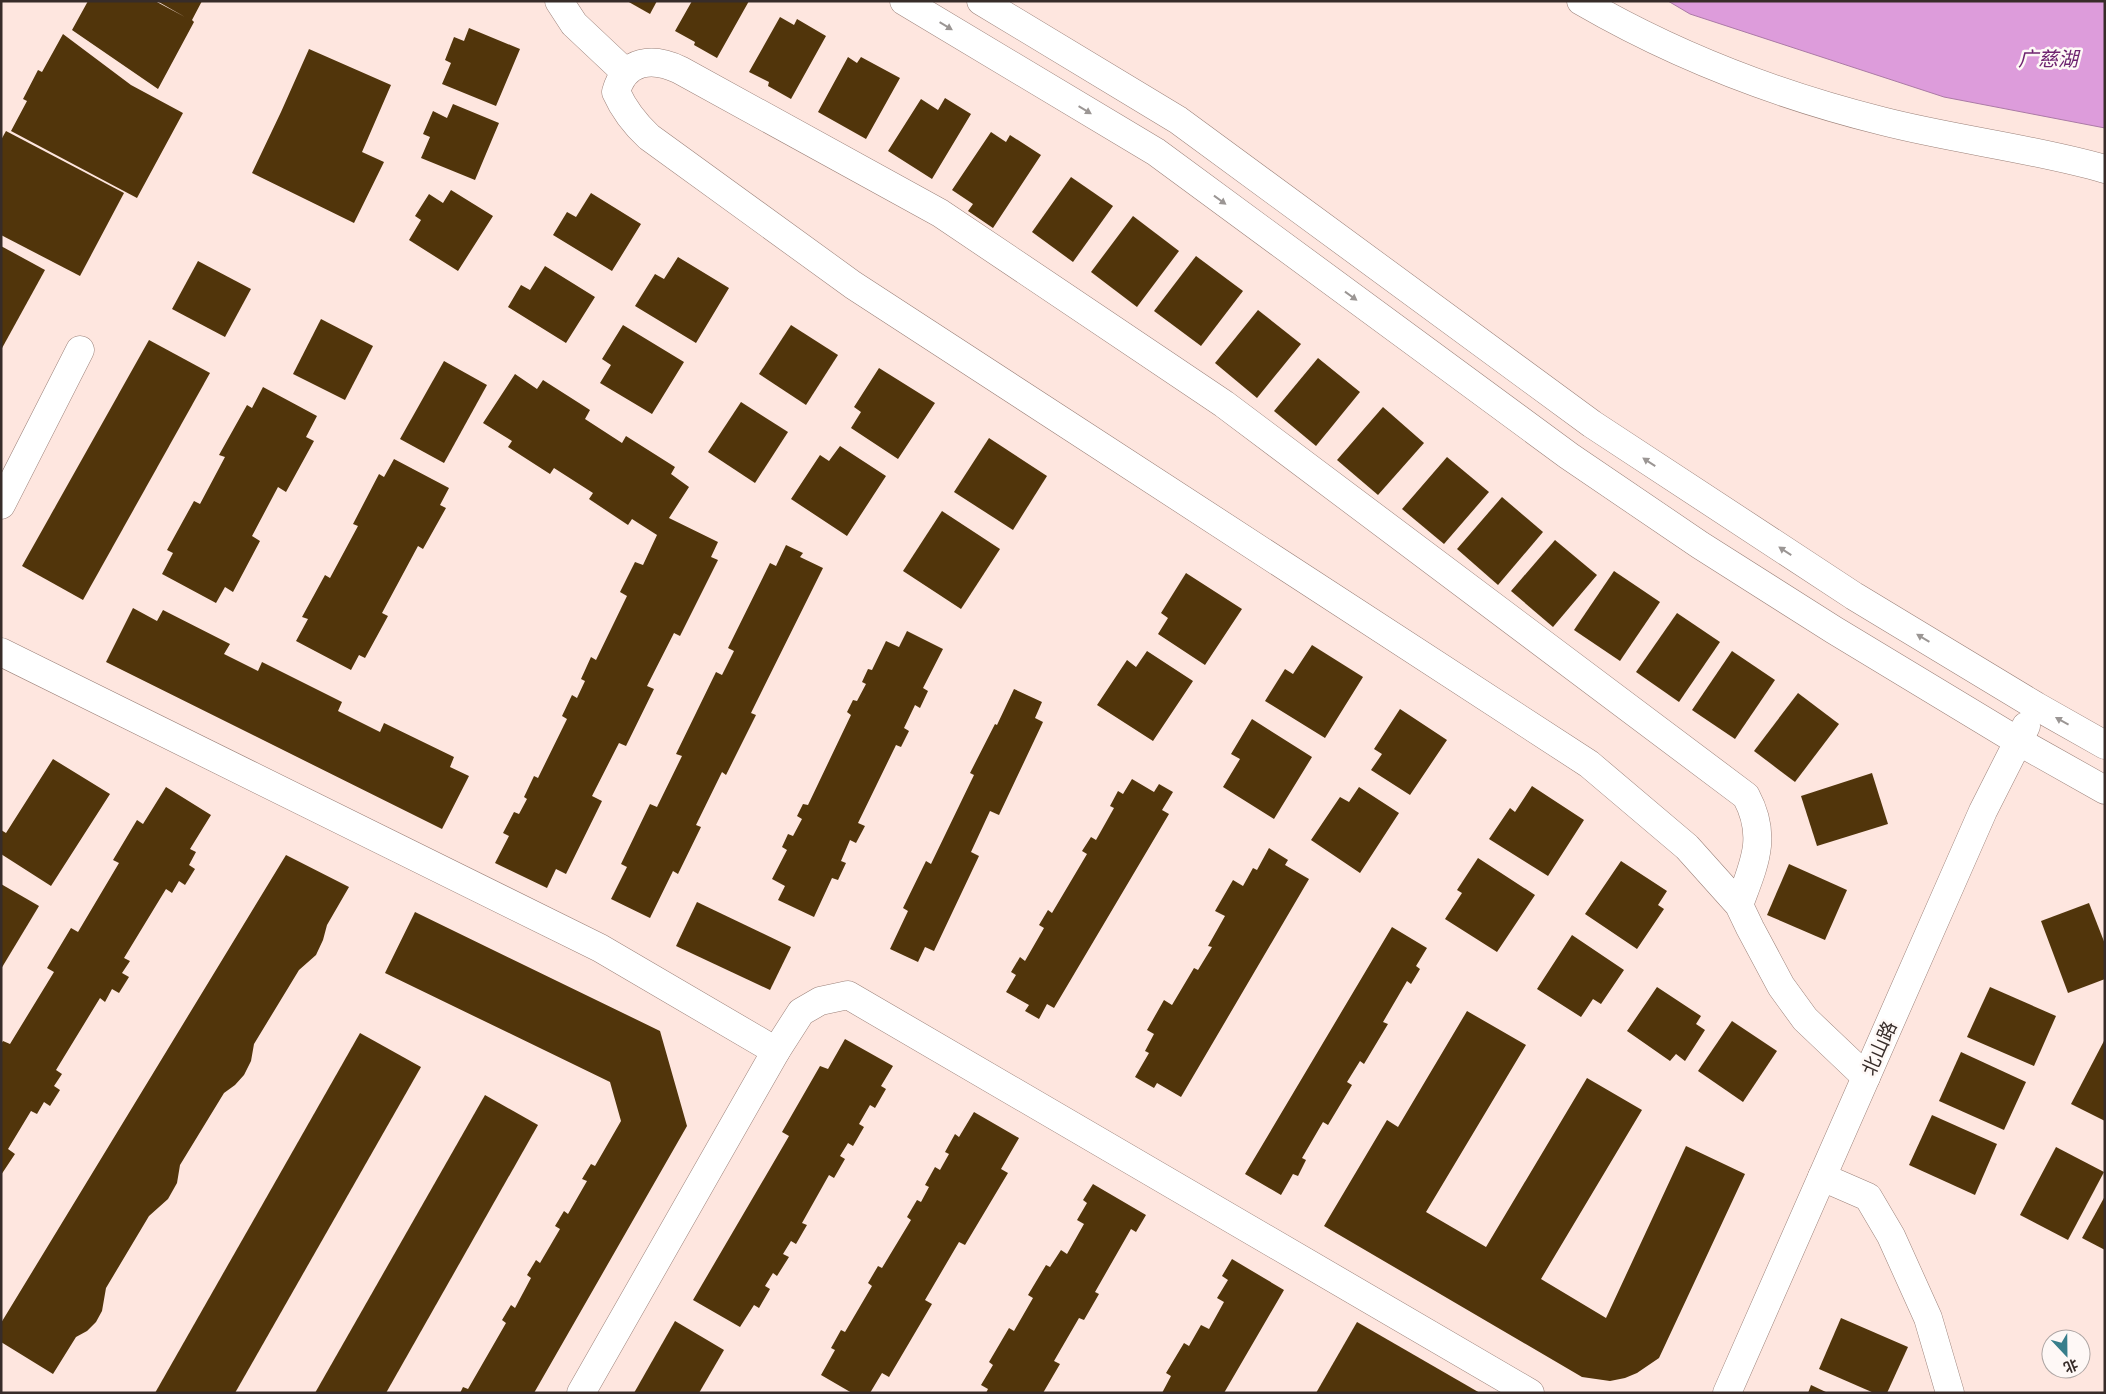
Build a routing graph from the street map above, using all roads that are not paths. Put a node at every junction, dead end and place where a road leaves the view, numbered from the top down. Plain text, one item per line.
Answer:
1 (559, 1) edge
2 (904, 1) edge
3 (981, 1) edge
4 (1580, 1) edge
5 (625, 72) junction
6 (2105, 169) edge
7 (80, 350) dead end
8 (1, 505) edge
9 (1, 652) edge
10 (2036, 706) junction
11 (2018, 741) junction
12 (2105, 745) edge
13 (2105, 790) edge
14 (1740, 905) junction
15 (776, 1051) junction
16 (1866, 1077) junction
17 (1822, 1178) junction
18 (580, 1393) edge
19 (1530, 1393) edge
20 (1727, 1393) edge
21 (1950, 1393) edge

1 - 5 street
2 -> 11 street
10 -> 3 street
4 - 6 street
5 - 14 street
5 - 14 street
7 - 8 street
9 - 15 street
10 - 11 street, 北山路
12 -> 10 street
11 - 13 street
11 - 16 street, 北山路
14 - 16 street
15 - 18 street
15 - 19 street
16 - 17 street, 北山路
17 - 20 street, 北山路
17 - 21 street

